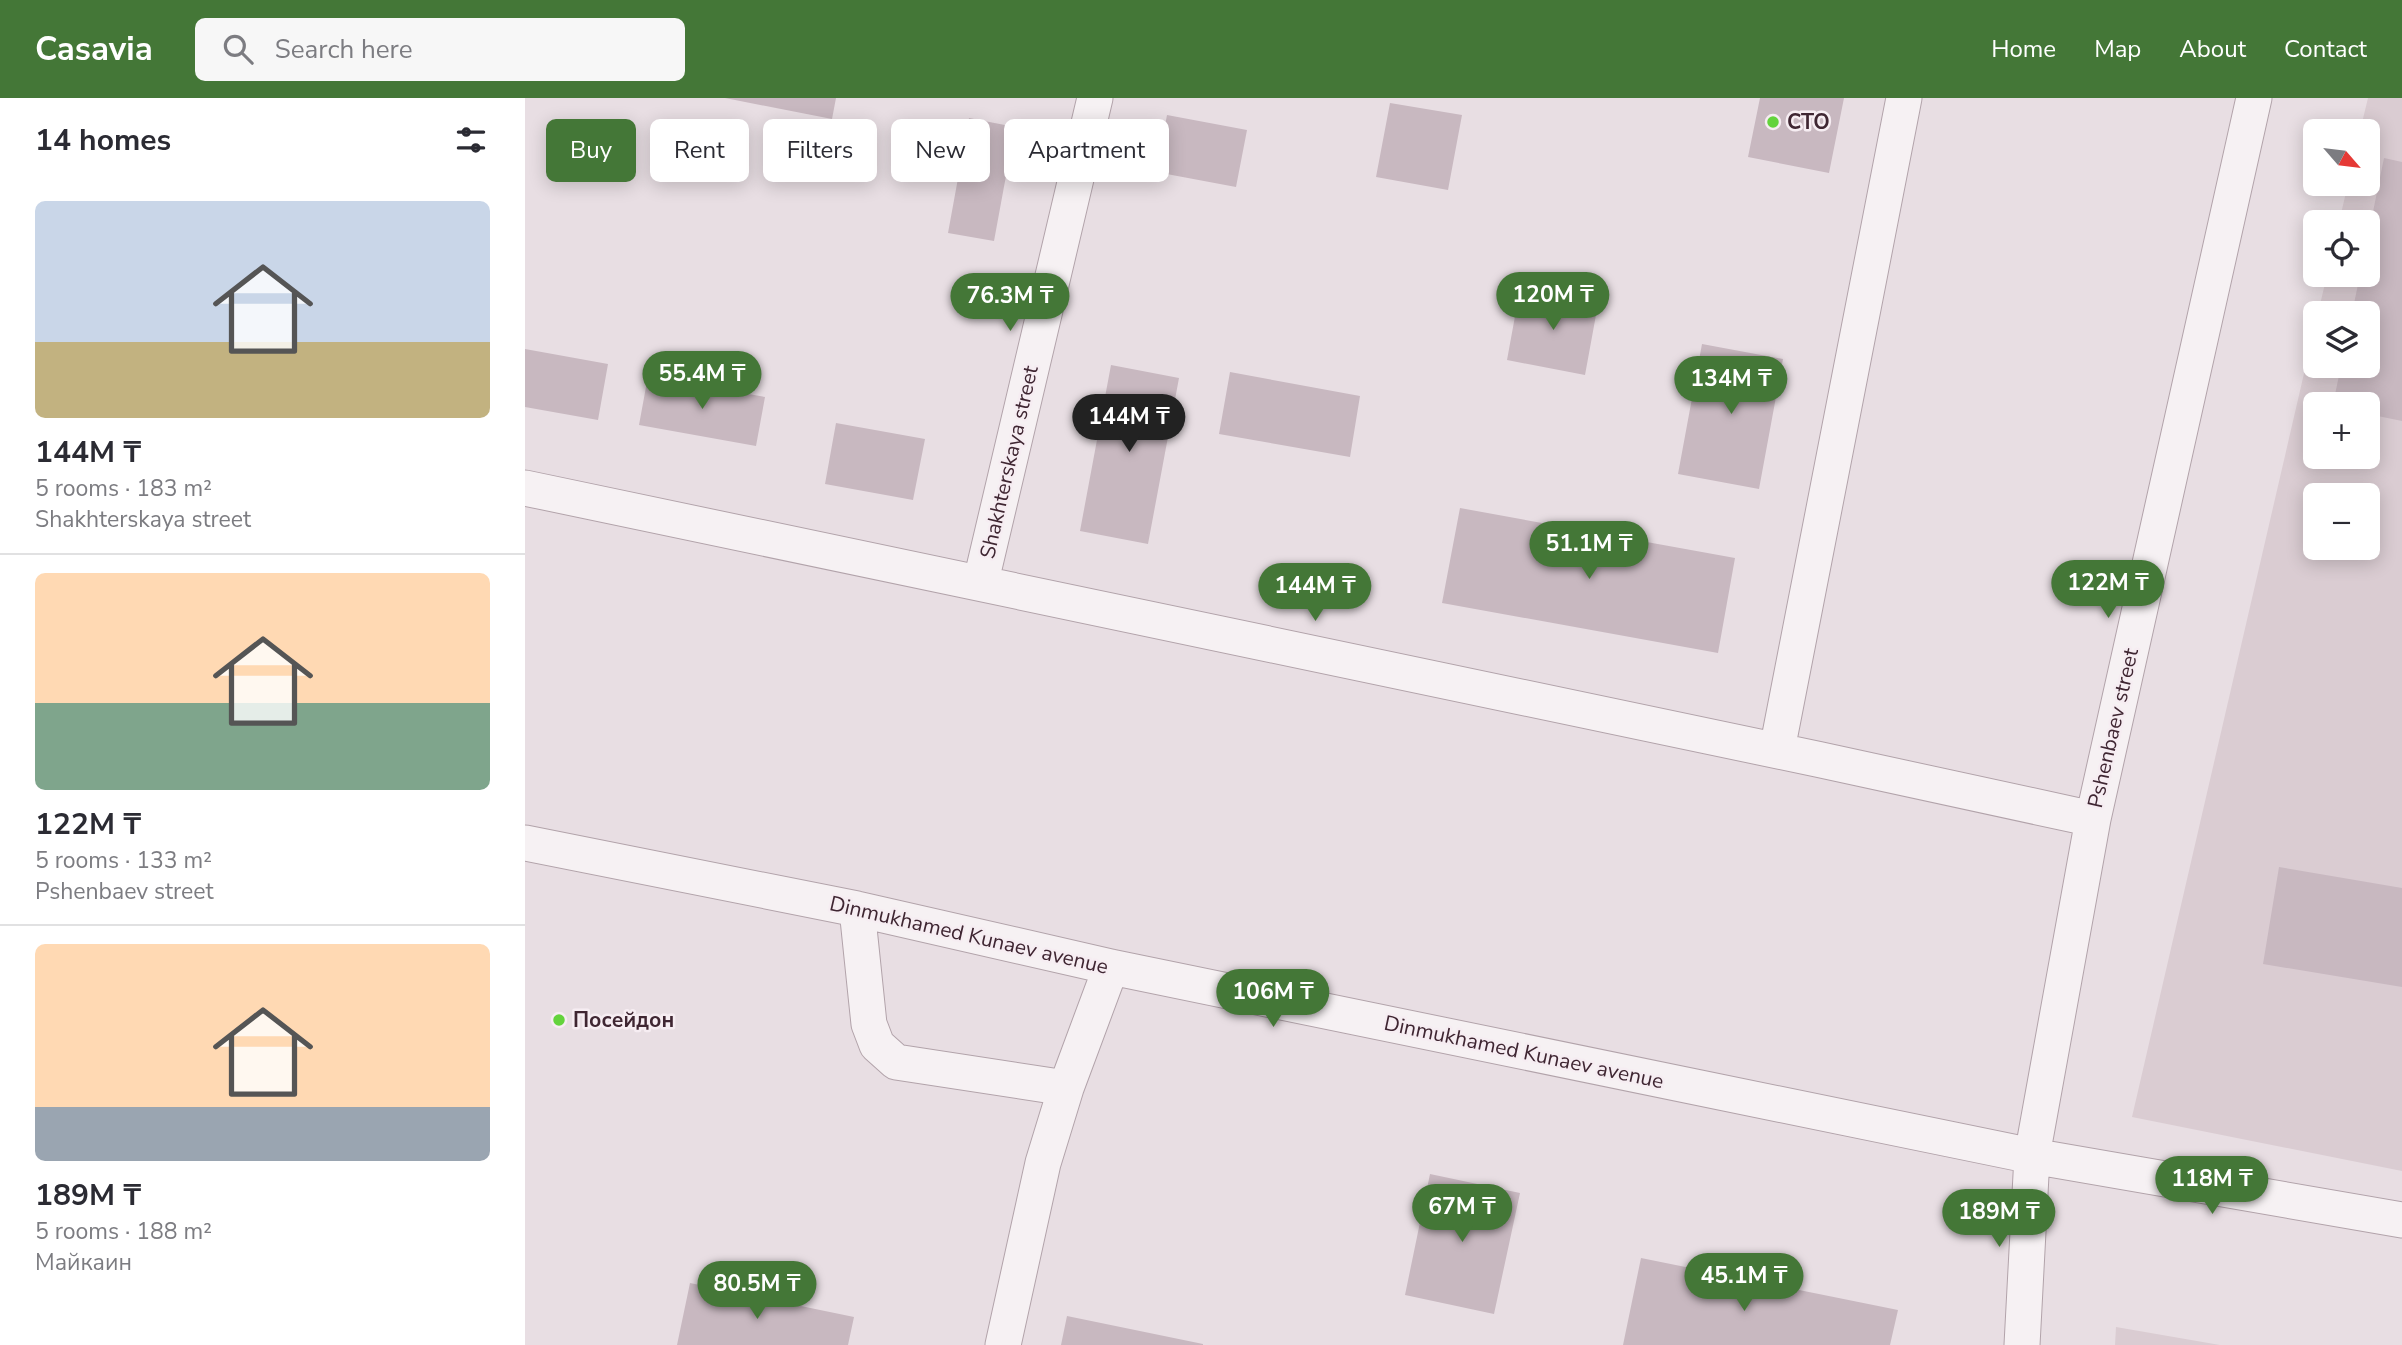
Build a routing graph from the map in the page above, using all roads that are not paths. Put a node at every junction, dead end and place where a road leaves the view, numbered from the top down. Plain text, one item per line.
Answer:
1 (1095, 98) edge
2 (1904, 98) edge
3 (2254, 98) edge
4 (525, 488) edge
5 (981, 581) junction
6 (1777, 750) junction
7 (2092, 820) junction
8 (525, 843) edge
9 (857, 909) junction
10 (1111, 967) junction
11 (1066, 1088) junction
12 (2032, 1156) junction
13 (2402, 1220) edge
14 (1003, 1345) edge
15 (2022, 1345) edge

1 - 5 street, Shakhterskaya street
2 - 6 street
3 - 7 street, Pshenbaev street
4 - 5 street
5 - 6 street
6 - 7 street
7 - 12 street, Pshenbaev street
8 - 9 street, Dinmukhamed Kunaev avenue
9 - 10 street, Dinmukhamed Kunaev avenue
9 - 11 street
10 - 11 street
10 - 12 street, Dinmukhamed Kunaev avenue
11 - 14 street
12 - 13 street, Dinmukhamed Kunaev avenue
12 - 15 street, Pshenbaev street

